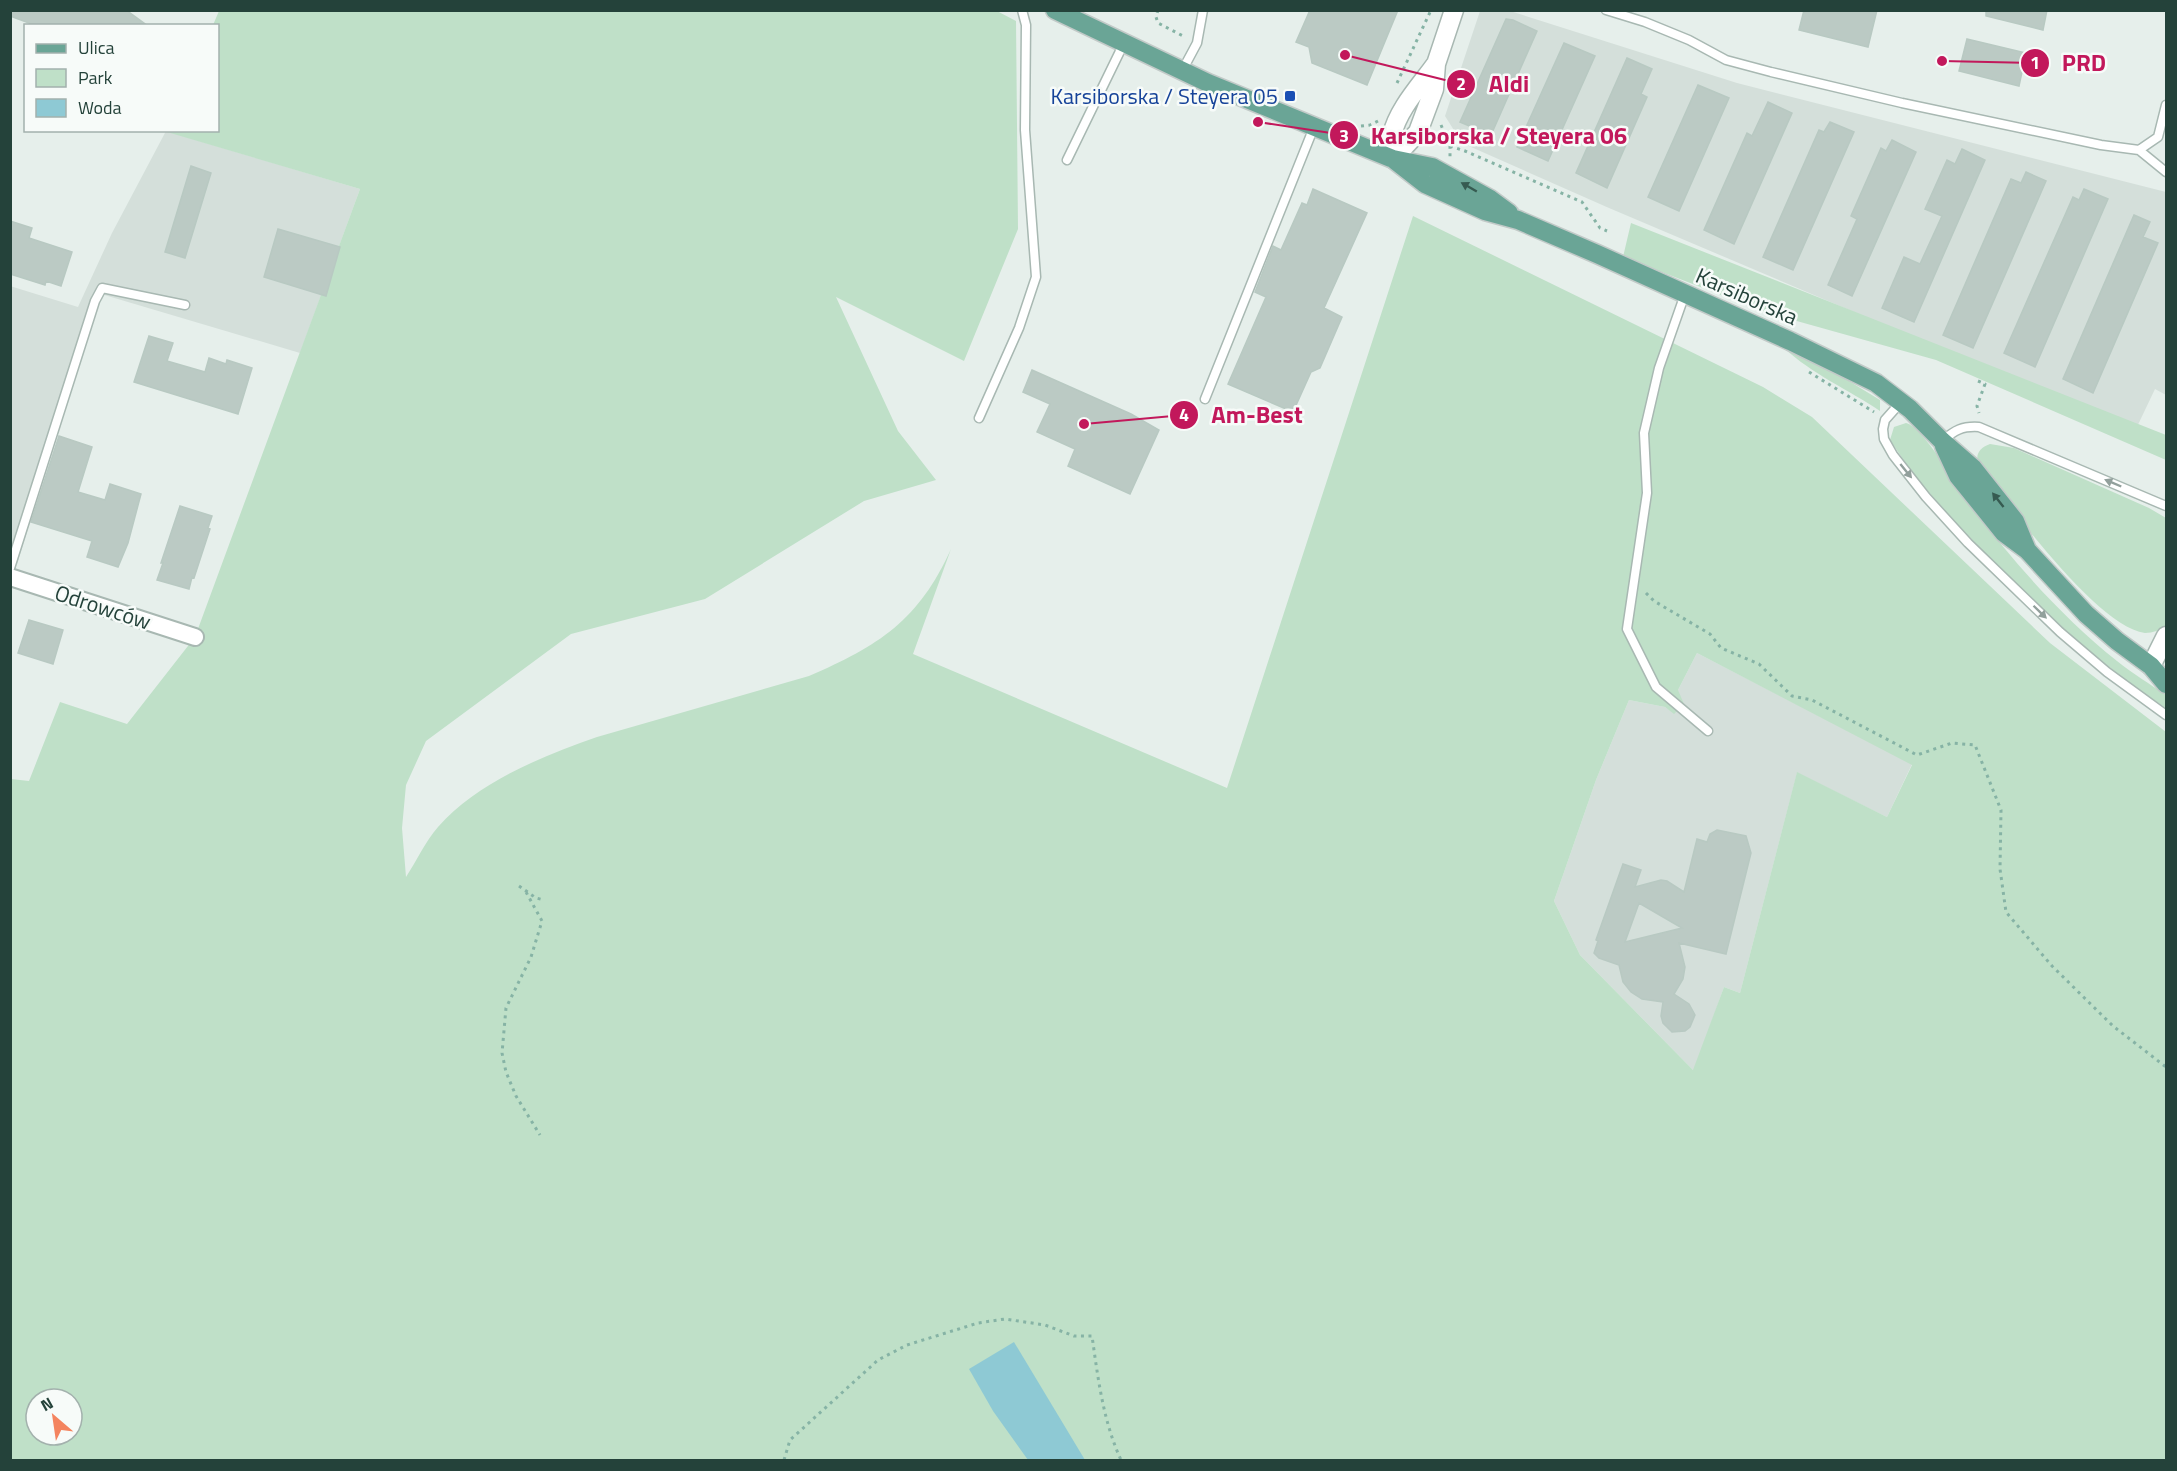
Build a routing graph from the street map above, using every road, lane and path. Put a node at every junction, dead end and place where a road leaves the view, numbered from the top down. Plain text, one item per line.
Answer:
1 (1022, 10) edge
2 (1055, 10) edge
3 (1158, 10) edge
4 (1203, 10) edge
5 (1431, 10) edge
6 (1454, 10) edge
7 (1606, 10) edge
8 (1124, 43) junction
9 (1197, 43) junction
10 (1182, 71) junction
11 (1394, 88) dead end
12 (2166, 105) edge
13 (1381, 117) dead end
14 (1356, 125) dead end
15 (1314, 126) junction
16 (1450, 146) dead end
17 (2139, 150) junction
18 (1067, 159) dead end
19 (1394, 159) junction
20 (2166, 172) edge
21 (1607, 231) dead end
22 (1685, 294) junction
23 (185, 305) dead end
24 (1205, 399) dead end
25 (1902, 402) junction
26 (979, 418) dead end
27 (1942, 441) junction
28 (2166, 506) edge
29 (10, 568) edge
30 (10, 577) edge
31 (1634, 581) junction
32 (2166, 636) edge
33 (195, 637) dead end
34 (2161, 665) edge
35 (2166, 684) edge
36 (2166, 715) edge
37 (1708, 731) dead end
38 (519, 886) dead end
39 (526, 892) junction
40 (544, 900) dead end
41 (2166, 1067) edge
42 (540, 1135) dead end
43 (784, 1461) edge
44 (1121, 1461) edge

1 - 26 lane
2 - 8 main road, Karsiborska
3 - 9 path
4 - 9 lane
5 - 11 path
6 - 19 street
7 - 17 lane
8 - 10 main road, Karsiborska
8 - 18 lane
9 - 10 lane
10 - 15 main road, Karsiborska
12 - 17 lane
13 - 14 path
15 - 19 main road, Karsiborska
15 - 24 lane
16 - 21 path
17 - 20 lane
19 - 22 main road, Karsiborska
22 - 25 main road, Karsiborska
22 - 31 lane
23 - 29 lane
25 - 27 main road, Karsiborska
25 -> 36 lane
28 -> 27 lane
27 - 34 main road, Karsiborska
30 - 33 street, Odrowców
31 - 37 lane
31 - 41 path
32 - 34 street
34 - 35 main road, Karsiborska
38 - 39 path
39 - 40 path
39 - 42 path
43 - 44 path

